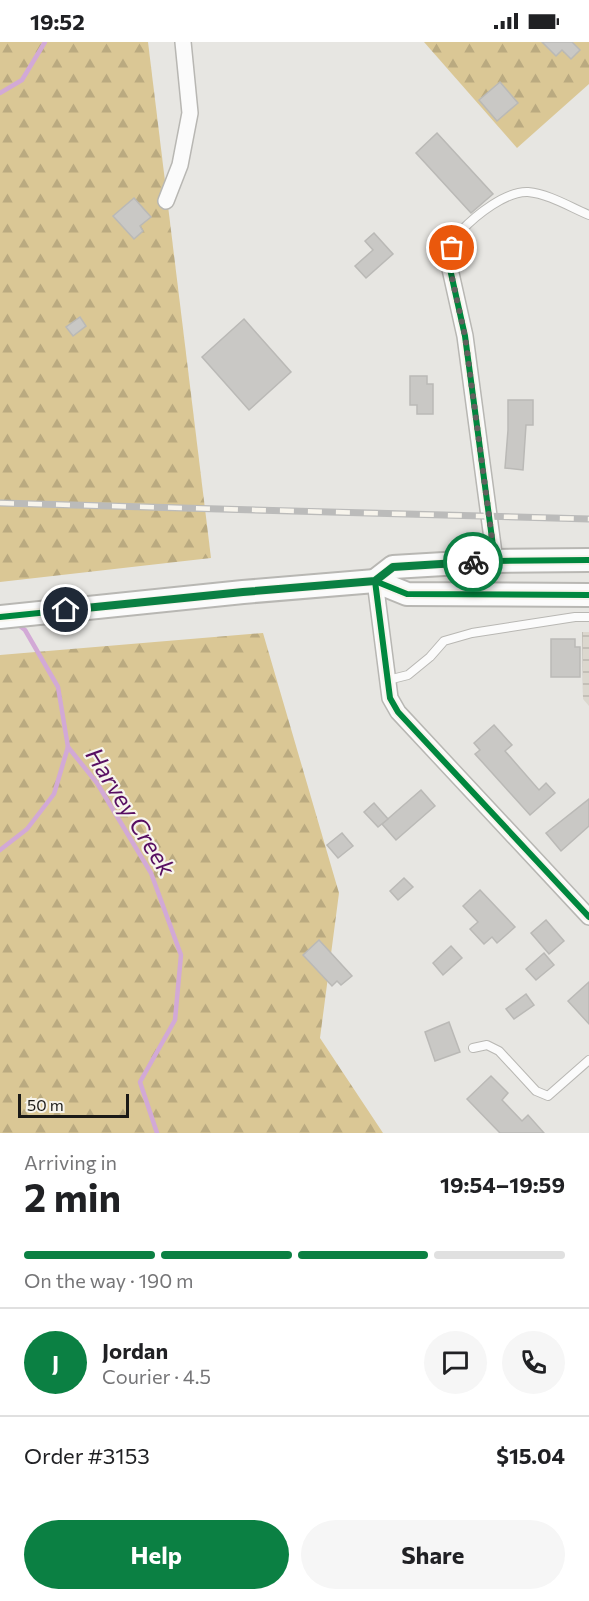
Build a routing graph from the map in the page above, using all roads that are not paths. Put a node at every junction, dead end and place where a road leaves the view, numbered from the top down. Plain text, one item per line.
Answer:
1 (183, 42) edge
2 (166, 201) dead end
3 (589, 215) edge
4 (448, 260) joint
5 (589, 560) edge
6 (495, 561) junction
7 (375, 581) junction
8 (589, 595) edge
9 (0, 617) edge
10 (589, 617) edge
11 (388, 680) junction
12 (589, 917) edge
13 (473, 1048) dead end
14 (589, 1060) edge

1 - 2 street
3 - 4 lane
4 - 6 street
5 - 6 main road
6 - 7 main road
7 - 8 main road
7 - 9 main road
7 - 11 street
10 - 11 lane
11 - 12 street
13 - 14 lane

